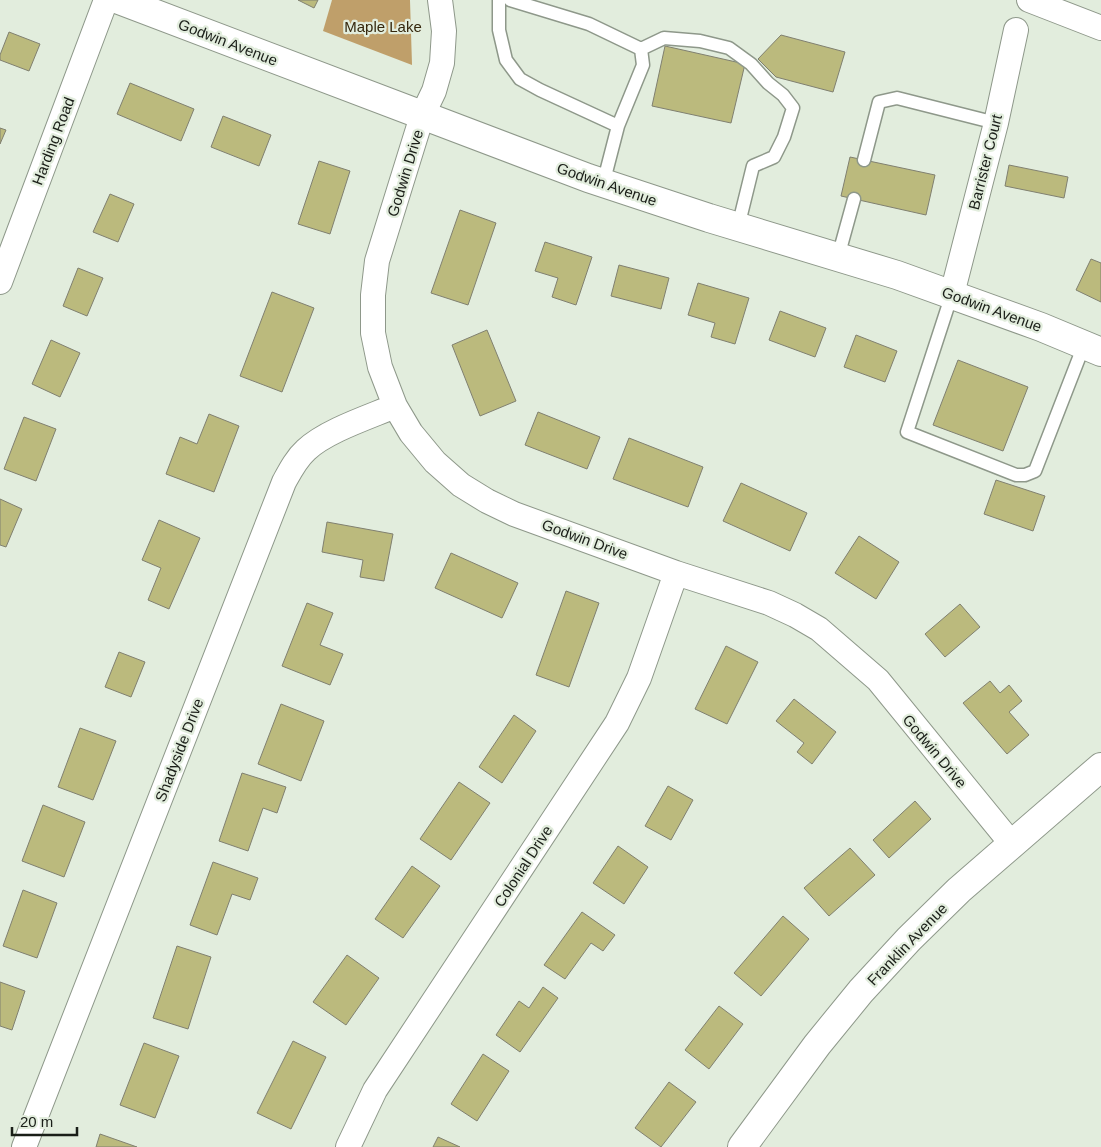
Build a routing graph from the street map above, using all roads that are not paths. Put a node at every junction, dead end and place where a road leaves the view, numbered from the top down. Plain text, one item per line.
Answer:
1 (106, 0) edge
2 (118, 0) edge
3 (440, 0) edge
4 (499, 0) edge
5 (510, 0) edge
6 (1029, 0) edge
7 (1101, 28) edge
8 (1016, 30) dead end
9 (641, 49) junction
10 (422, 116) junction
11 (996, 123) junction
12 (618, 126) junction
13 (864, 160) dead end
14 (603, 184) junction
15 (854, 199) dead end
16 (738, 227) junction
17 (838, 257) junction
18 (0, 281) edge
19 (952, 294) junction
20 (1092, 348) edge
21 (395, 406) junction
22 (676, 573) junction
23 (1101, 767) edge
24 (1011, 843) junction
25 (24, 1147) edge
26 (348, 1147) edge
27 (742, 1147) edge

1 - 18 street, Harding Road
2 - 10 main road, Godwin Avenue
3 - 10 street, Godwin Drive
4 - 12 lane
5 - 9 lane
6 - 7 street
8 - 11 street, Barrister Court
9 - 12 lane
9 - 16 lane
10 - 14 main road, Godwin Avenue
10 - 21 street, Godwin Drive
11 - 13 lane
11 - 19 street, Barrister Court
12 - 14 lane
14 - 16 main road, Godwin Avenue
15 - 17 lane
16 - 17 main road, Godwin Avenue
17 - 19 main road, Godwin Avenue
19 - 20 main road, Godwin Avenue
19 - 20 lane
21 - 22 street, Godwin Drive
21 - 25 street, Shadyside Drive
22 - 24 street, Godwin Drive
22 - 26 street, Colonial Drive
23 - 24 main road, Franklin Avenue
24 - 27 main road, Franklin Avenue

